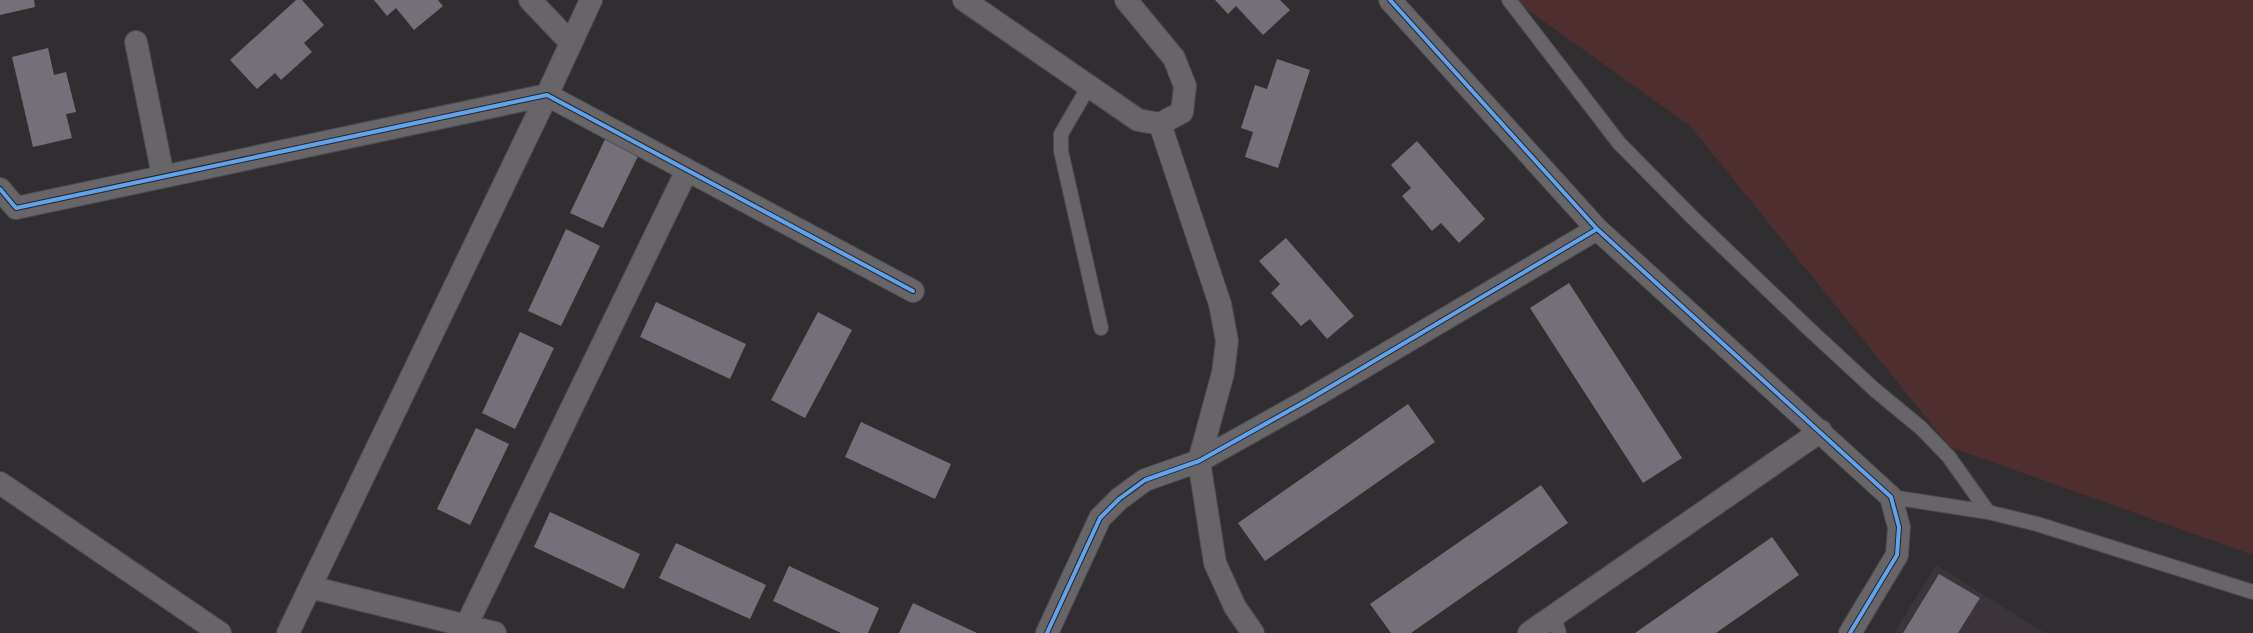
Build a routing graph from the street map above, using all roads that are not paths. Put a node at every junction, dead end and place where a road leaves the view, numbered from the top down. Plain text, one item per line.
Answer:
1 (530, 0) edge
2 (590, 0) edge
3 (964, 0) edge
4 (1126, 0) edge
5 (1390, 0) edge
6 (1509, 0) edge
7 (136, 42) dead end
8 (571, 43) junction
9 (1089, 86) junction
10 (547, 95) junction
11 (1160, 124) junction
12 (687, 170) junction
13 (163, 176) junction
14 (0, 189) edge
15 (1597, 229) junction
16 (913, 291) dead end
17 (1101, 328) dead end
18 (1821, 431) junction
19 (1199, 461) junction
20 (0, 483) edge
21 (1891, 497) junction
22 (1988, 512) junction
23 (310, 587) junction
24 (2253, 592) edge
25 (1557, 625) edge
26 (466, 626) junction
27 (220, 633) edge
28 (288, 633) edge
29 (495, 633) edge
30 (1047, 633) edge
31 (1253, 633) edge
32 (1529, 633) edge
33 (1850, 633) edge

1 - 8 street
2 - 8 street
3 - 9 street
4 - 11 street
5 - 15 street
6 - 22 lane
7 - 13 street
8 - 10 street
9 - 11 street
9 - 17 lane
10 - 12 street
10 - 13 street
10 - 23 street
11 - 19 street
12 - 16 street
12 - 26 street
13 - 14 street
15 - 18 street
15 - 19 street
18 - 21 street
18 - 25 street
19 - 30 street
19 - 31 street
20 - 27 street
21 - 22 lane
21 - 33 street
22 - 24 lane
23 - 26 street
23 - 28 street
25 - 32 street
26 - 29 street

